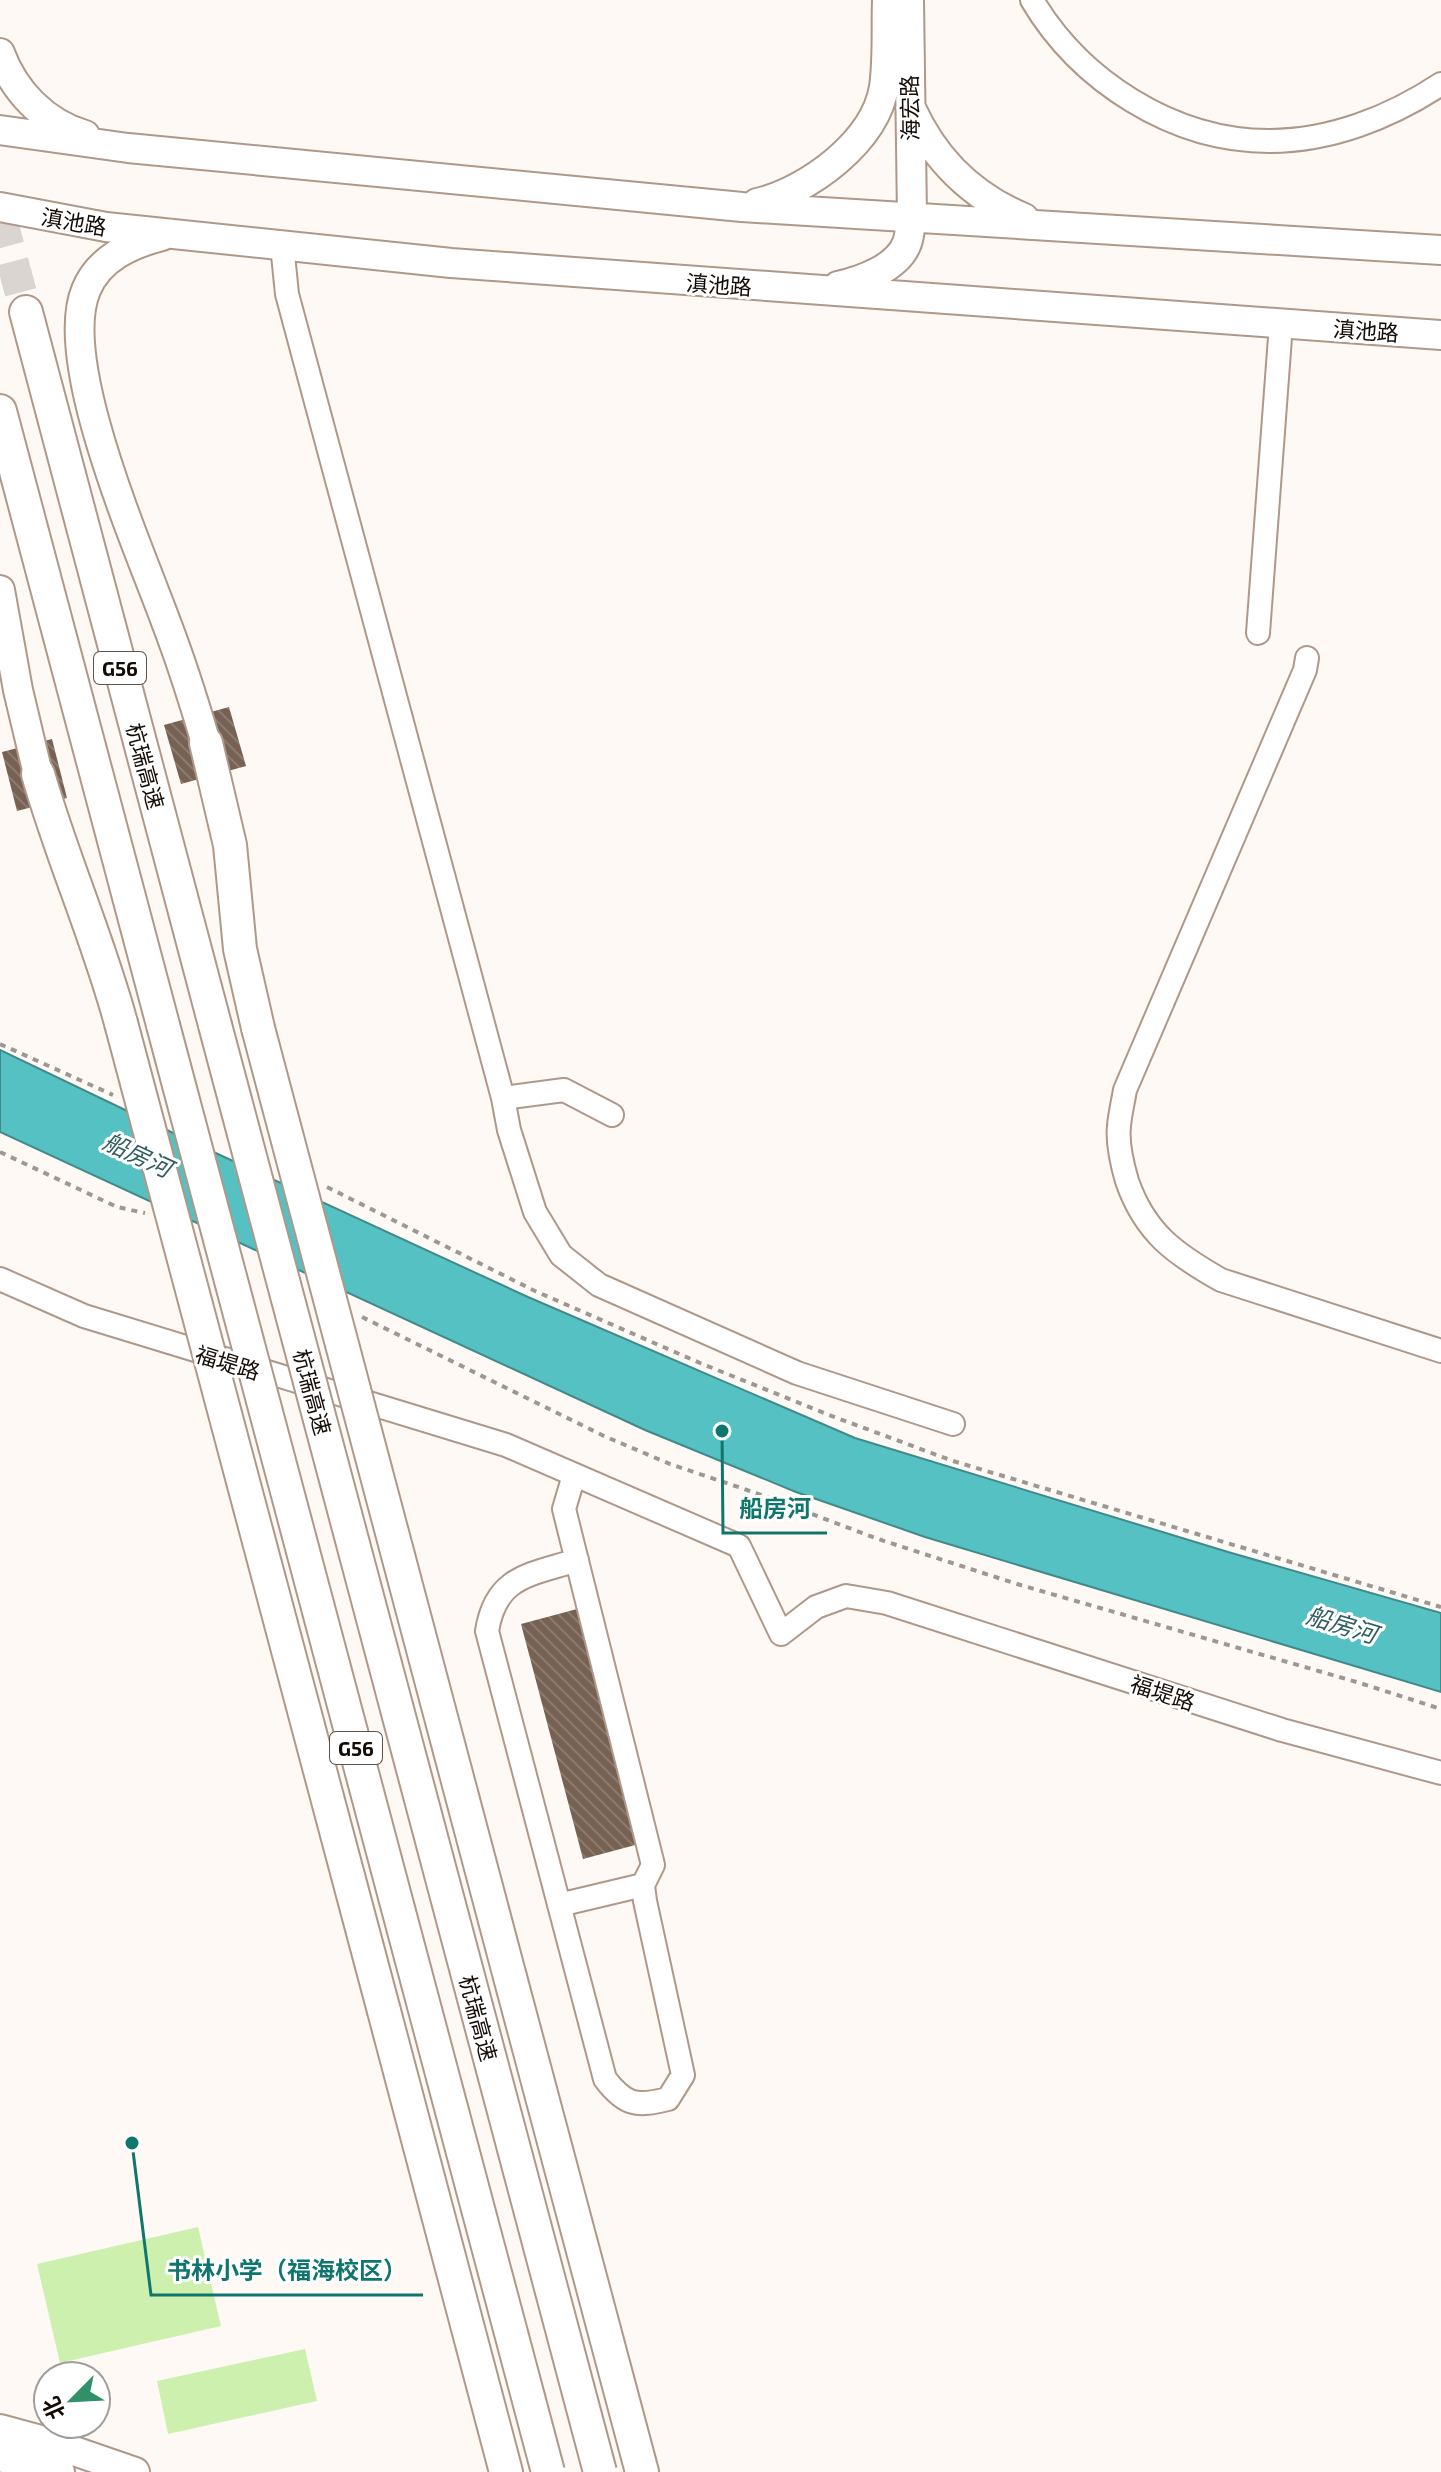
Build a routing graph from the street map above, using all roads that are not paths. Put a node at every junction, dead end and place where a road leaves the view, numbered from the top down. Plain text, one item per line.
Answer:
1 (887, 0) edge
2 (909, 0) edge
3 (1032, 0) edge
4 (0, 53) edge
5 (1441, 84) edge
6 (909, 103) junction
7 (0, 130) edge
8 (128, 148) junction
9 (0, 207) edge
10 (742, 207) junction
11 (912, 217) junction
12 (1052, 227) junction
13 (172, 234) junction
14 (282, 245) junction
15 (1441, 250) edge
16 (817, 291) junction
17 (26, 312) tunnel mouth
18 (1281, 324) junction
19 (1441, 335) edge
20 (0, 411) edge
21 (0, 590) edge
22 (1258, 633) dead end
23 (1307, 658) dead end
24 (206, 743) joint
25 (38, 774) joint
26 (503, 1098) junction
27 (612, 1115) dead end
28 (0, 1279) edge
29 (1441, 1351) edge
30 (953, 1424) dead end
31 (574, 1475) junction
32 (577, 1560) junction
33 (1441, 1773) edge
34 (643, 1885) junction
35 (559, 1905) junction
36 (0, 2429) edge
37 (0, 2457) edge
38 (60, 2472) edge
39 (135, 2472) edge
40 (506, 2472) edge
41 (548, 2472) edge
42 (600, 2472) edge
43 (642, 2472) edge

1 - 10 main road, 海宏路
2 - 6 main road, 海宏路
3 - 5 street
4 - 8 main road
6 - 11 main road, 海宏路
6 - 12 main road
7 - 8 main road
8 - 10 main road
9 - 13 main road, 滇池路
10 - 11 main road
11 - 12 main road
11 - 16 main road
12 - 15 main road
13 - 14 main road, 滇池路
13 - 24 main road
14 - 16 main road, 滇池路
14 - 26 street
16 - 18 main road, 滇池路
17 - 42 highway, 杭瑞高速 / G56, bridge
18 - 19 main road, 滇池路
18 - 22 street
20 - 41 highway, G56, bridge
21 - 25 main road
23 - 29 street
24 - 43 highway, bridge
25 - 40 highway, bridge
26 - 27 street
26 - 30 street
28 - 31 street, 福堤路
31 - 32 street
31 - 33 street, 福堤路
32 - 34 street
32 - 35 street
34 - 35 street
34 - 35 street
36 - 39 main road
37 - 38 main road

